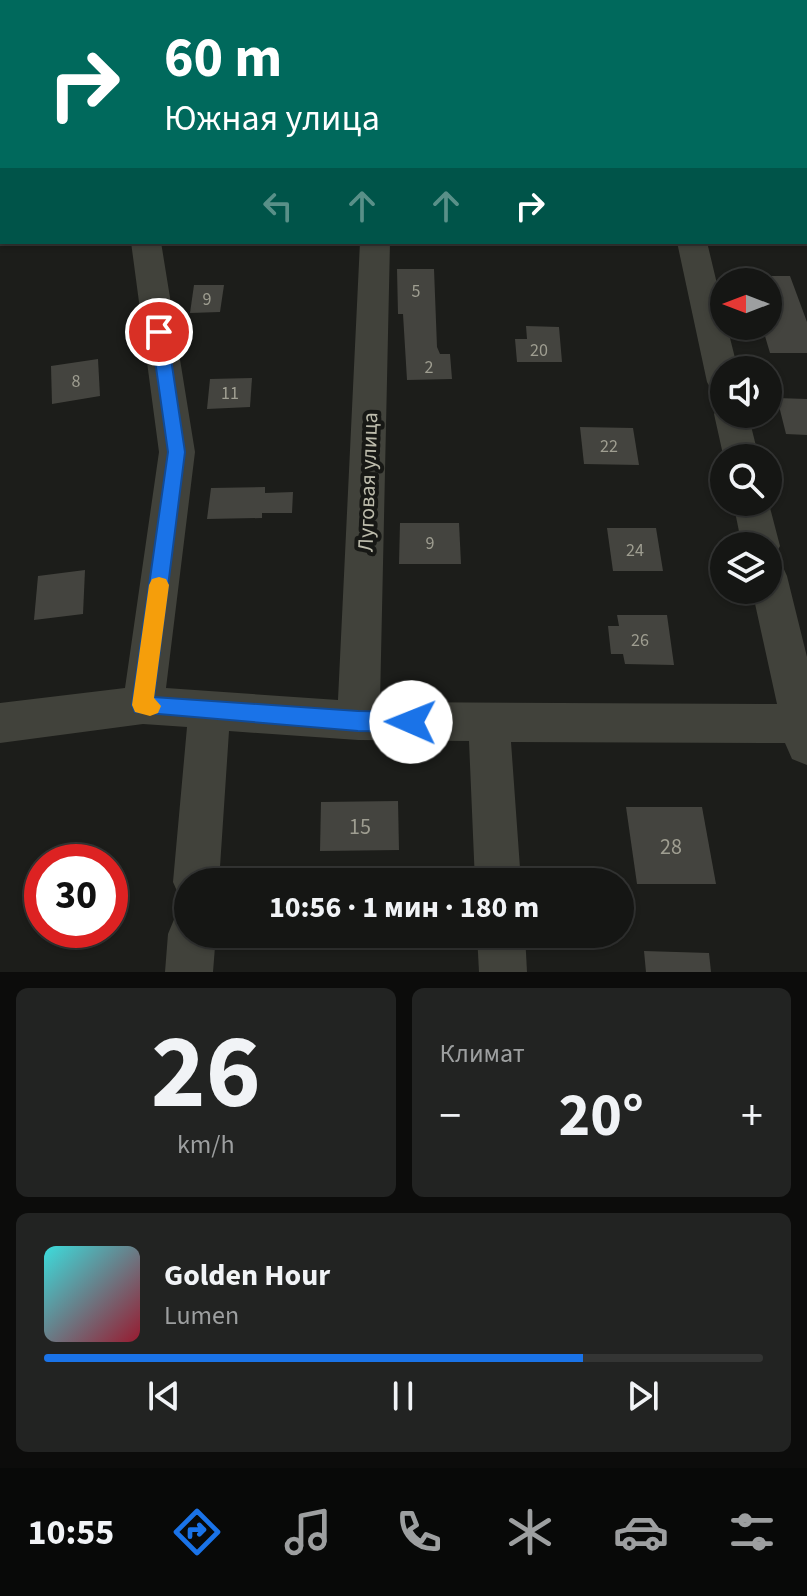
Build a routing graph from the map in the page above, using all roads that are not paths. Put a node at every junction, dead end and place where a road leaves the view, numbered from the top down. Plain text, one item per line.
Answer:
1 (146, 244) edge
2 (375, 244) edge
3 (692, 244) edge
4 (718, 356) edge
5 (775, 604) edge
6 (143, 705) junction
7 (209, 710) junction
8 (358, 721) junction
9 (0, 723) edge
10 (489, 723) junction
11 (805, 732) edge
12 (197, 868) edge
13 (497, 868) edge
14 (191, 948) edge
15 (502, 948) edge
16 (189, 972) edge
17 (503, 972) edge

1 - 6 street
2 - 8 street, Луговая улица
3 - 4 street
5 - 11 street
6 - 7 street
6 - 9 street
7 - 8 street
7 - 12 street
8 - 10 street
10 - 11 street
10 - 13 street
14 - 16 street
15 - 17 street

